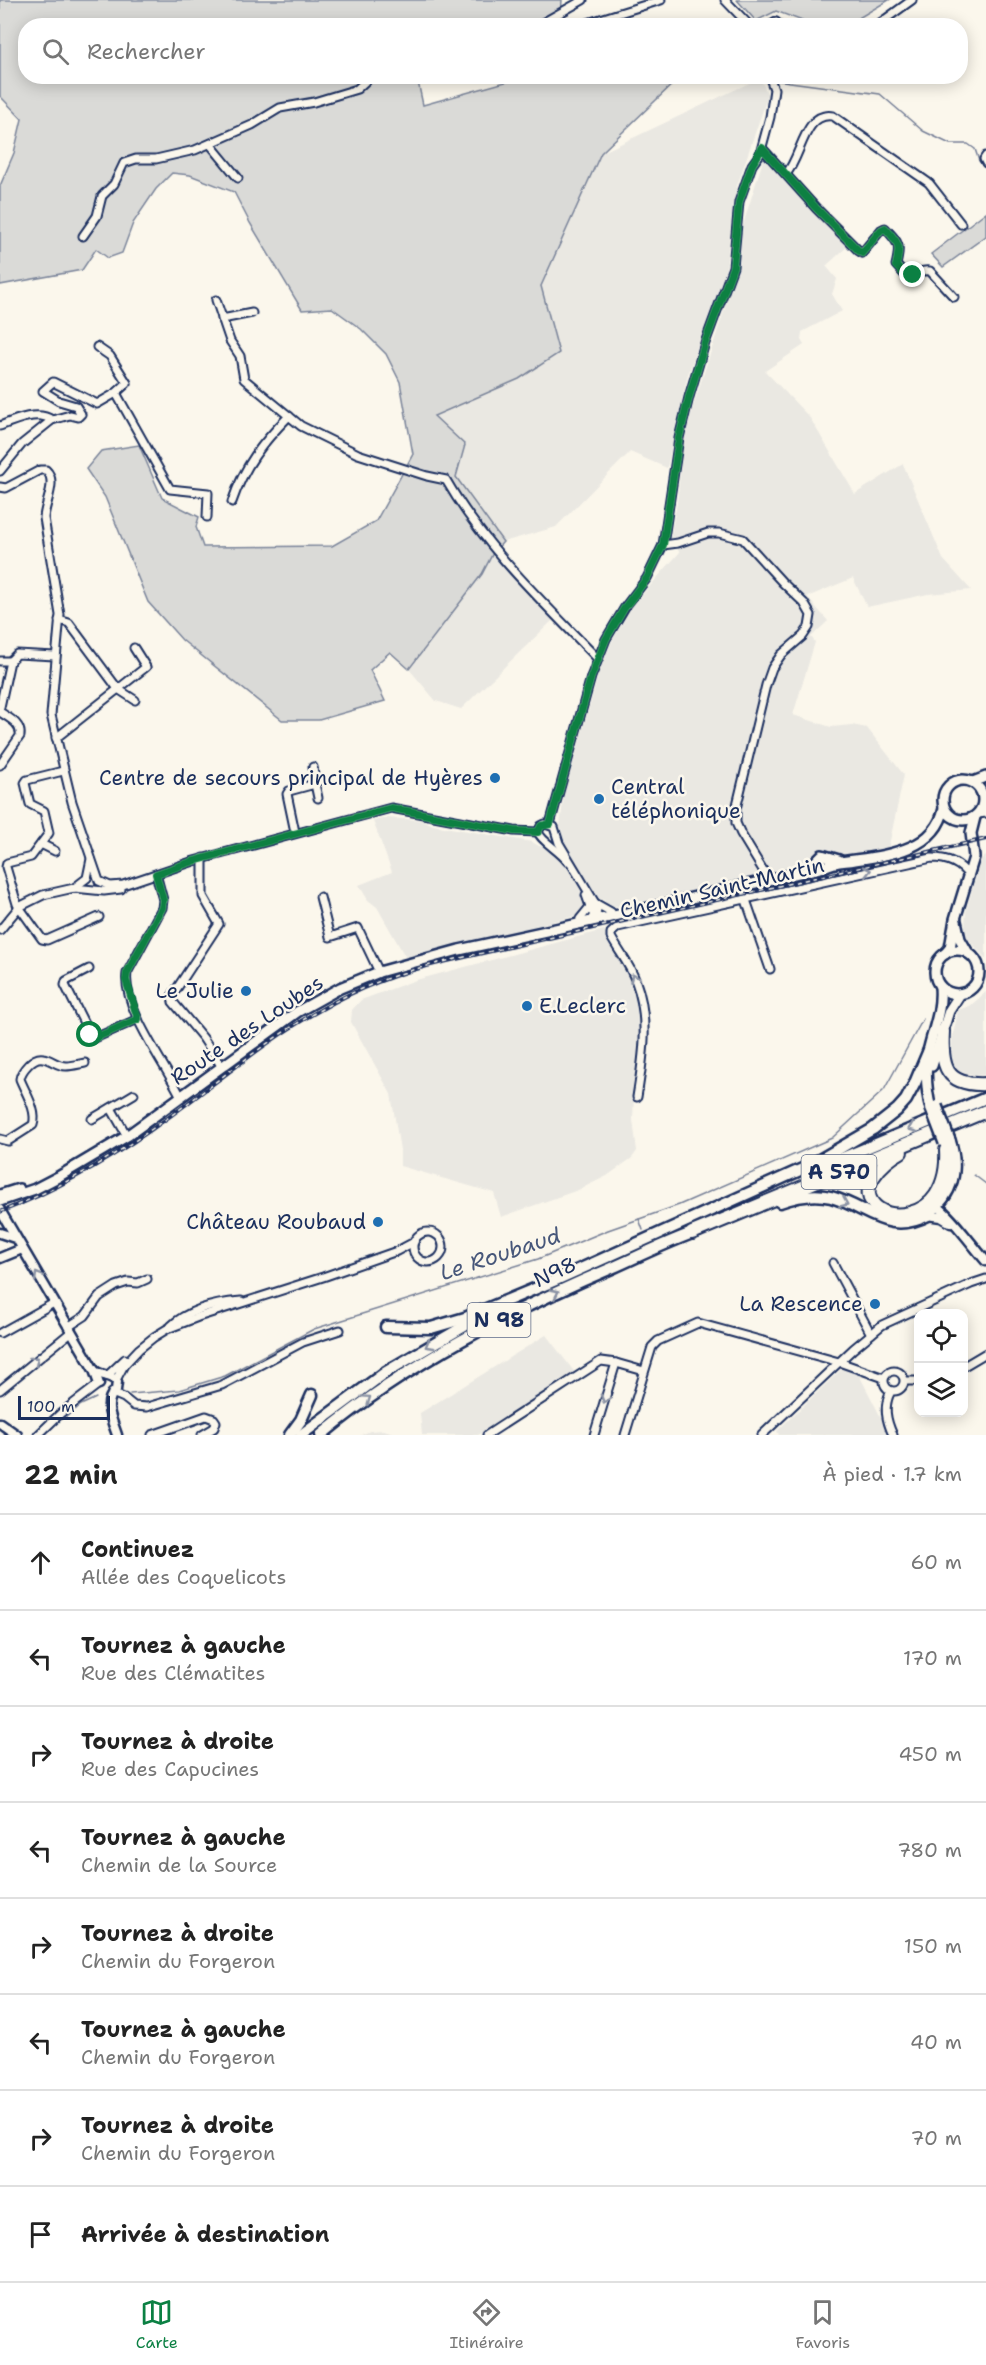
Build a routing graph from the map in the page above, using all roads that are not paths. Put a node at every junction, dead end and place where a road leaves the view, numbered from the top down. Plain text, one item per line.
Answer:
1 (583, 0) edge
2 (661, 0) edge
3 (725, 0) edge
4 (912, 0) edge
5 (551, 18) edge
6 (604, 18) edge
7 (742, 18) edge
8 (887, 18) edge
9 (362, 84) edge
10 (772, 84) edge
11 (210, 144) junction
12 (762, 148) junction
13 (986, 156) edge
14 (986, 163) edge
15 (786, 174) junction
16 (238, 178) dead end
17 (961, 224) dead end
18 (83, 236) dead end
19 (954, 297) dead end
20 (216, 300) dead end
21 (252, 313) dead end
22 (222, 319) junction
23 (97, 347) dead end
24 (116, 393) junction
25 (289, 416) junction
26 (52, 420) junction
27 (0, 426) edge
28 (0, 471) edge
29 (0, 489) edge
30 (232, 502) dead end
31 (207, 517) dead end
32 (663, 545) junction
33 (59, 620) junction
34 (134, 648) dead end
35 (55, 656) junction
36 (598, 659) junction
37 (0, 661) edge
38 (10, 661) junction
39 (3, 683) edge
40 (118, 689) junction
41 (135, 700) dead end
42 (0, 707) edge
43 (0, 712) edge
44 (56, 738) junction
45 (0, 765) edge
46 (313, 766) dead end
47 (63, 771) junction
48 (986, 777) edge
49 (973, 782) junction
50 (315, 784) junction
51 (318, 798) dead end
52 (985, 798) edge
53 (944, 808) junction
54 (980, 815) edge
55 (958, 820) junction
56 (550, 824) junction
57 (938, 826) junction
58 (295, 832) junction
59 (538, 832) junction
60 (556, 832) junction
61 (971, 833) junction
62 (545, 841) junction
63 (40, 844) junction
64 (55, 851) dead end
65 (203, 858) junction
66 (91, 859) junction
67 (3, 867) edge
68 (156, 874) junction
69 (969, 876) junction
70 (148, 877) junction
71 (98, 879) junction
72 (769, 880) junction
73 (89, 884) junction
74 (320, 897) dead end
75 (746, 900) junction
76 (19, 907) junction
77 (624, 912) junction
78 (592, 914) junction
79 (99, 917) dead end
80 (956, 919) junction
81 (0, 930) edge
82 (968, 953) junction
83 (945, 954) junction
84 (89, 969) dead end
85 (770, 969) dead end
86 (379, 972) junction
87 (940, 987) junction
88 (960, 994) junction
89 (138, 1019) junction
90 (943, 1031) junction
91 (929, 1050) junction
92 (85, 1063) dead end
93 (222, 1067) junction
94 (986, 1084) edge
95 (134, 1094) dead end
96 (181, 1097) junction
97 (637, 1097) dead end
98 (986, 1098) edge
99 (111, 1108) junction
100 (934, 1108) junction
101 (986, 1113) edge
102 (92, 1119) dead end
103 (127, 1136) junction
104 (0, 1139) edge
105 (947, 1144) junction
106 (2, 1199) edge
107 (1, 1212) edge
108 (938, 1213) junction
109 (908, 1214) junction
110 (0, 1233) edge
111 (692, 1233) junction
112 (15, 1238) junction
113 (414, 1242) junction
114 (638, 1243) junction
115 (22, 1249) junction
116 (397, 1251) junction
117 (417, 1257) junction
118 (0, 1258) edge
119 (986, 1261) edge
120 (833, 1263) dead end
121 (147, 1279) dead end
122 (986, 1279) edge
123 (556, 1280) junction
124 (54, 1303) junction
125 (386, 1327) dead end
126 (70, 1329) junction
127 (340, 1330) dead end
128 (0, 1333) edge
129 (871, 1334) junction
130 (140, 1349) junction
131 (986, 1353) edge
132 (839, 1362) junction
133 (616, 1363) junction
134 (968, 1363) edge
135 (644, 1371) junction
136 (884, 1378) junction
137 (102, 1380) junction
138 (904, 1381) junction
139 (914, 1381) edge
140 (116, 1382) junction
141 (0, 1390) edge
142 (891, 1391) junction
143 (111, 1394) junction
144 (312, 1395) dead end
145 (124, 1398) junction
146 (0, 1424) edge
147 (17, 1435) edge
148 (38, 1435) edge
149 (117, 1435) edge
150 (154, 1435) edge
151 (202, 1435) edge
152 (290, 1435) edge
153 (302, 1435) edge
154 (321, 1435) edge
155 (487, 1435) edge
156 (594, 1435) edge
157 (625, 1435) edge
158 (762, 1435) edge
159 (893, 1435) edge

1 - 5 street
2 - 6 street
3 - 7 street
4 - 8 street
9 - 11 street
10 - 12 street
11 - 16 street
11 - 18 street
12 - 15 street
12 - 32 street
13 - 14 street
15 - 17 street
15 - 19 street
20 - 22 street
21 - 22 street
22 - 25 street
23 - 24 street
24 - 26 street
24 - 31 street
25 - 30 street
25 - 36 street
26 - 27 street
26 - 28 street
29 - 33 street
32 - 36 street
32 - 72 street
33 - 35 street
33 - 40 street
34 - 40 street
35 - 38 street
35 - 44 street
36 - 56 street
37 - 38 street
38 - 39 street
39 - 42 street
40 - 41 street
40 - 44 street
43 - 45 street
44 - 47 street
46 - 50 street
47 - 63 street
47 - 66 street
48 - 49 main road
49 - 52 main road
49 - 53 main road
50 - 51 street
50 - 58 street
52 - 54 main road
53 - 55 main road
53 - 57 main road
54 - 55 main road
54 - 61 main road
55 - 57 main road, Route des Loubes
55 - 61 main road
56 - 59 street
56 - 60 street
57 - 72 main road, Route des Loubes
58 - 59 street
58 - 65 street
59 - 62 street
60 - 62 street
60 - 78 street
61 - 69 main road
62 - 78 street
63 - 64 street
63 - 67 street
65 - 68 street
65 - 93 street
66 - 71 street
66 - 73 street
67 - 76 street
68 - 70 street
68 - 89 street
75 -> 69 street, Chemin Saint-Martin
69 - 80 main road
70 - 71 street
70 - 73 street
71 - 73 street
71 - 73 street
72 - 77 main road, Route des Loubes
73 - 76 street
74 - 86 street
75 - 85 street
97 -> 75 street, Chemin Saint-Martin
76 - 79 street
76 - 81 street
77 - 78 main road, Route des Loubes
77 - 78 main road, Route des Loubes
78 - 86 main road, Route des Loubes
80 - 82 main road
80 - 83 main road
82 - 83 main road
82 - 88 main road
83 - 87 main road
84 - 89 street
86 - 93 main road, Route des Loubes
87 - 88 main road
87 - 91 main road
88 - 90 main road
89 - 96 street
90 - 94 highway
90 - 100 main road
91 - 100 main road
91 - 114 highway
92 - 104 street
93 - 96 main road, Route des Loubes
95 - 99 street
96 - 103 main road, Route des Loubes
98 -> 114 highway
99 - 102 street
99 - 103 street
100 - 105 main road, bridge
101 - 109 highway
101 - 111 highway, A 570
103 - 106 main road, Route des Loubes
105 - 108 main road
105 - 108 main road
105 - 109 highway
106 - 107 street
107 - 112 street
108 - 109 highway
111 -> 108 highway, N98
108 - 119 street
110 - 112 street
154 -> 111 highway, N98 / N 98
112 - 115 street
113 - 116 street
113 - 117 street
113 - 117 street
114 - 123 highway
115 - 118 street
124 -> 115 street
116 - 117 street
116 - 130 street
120 - 129 street
121 - 126 street
122 - 129 street
123 - 125 highway
123 -> 153 highway, N 98
124 - 126 street
124 - 128 street
126 - 137 street
141 -> 126 street
127 - 145 street
129 - 132 street
130 - 137 street
130 - 140 street
131 - 134 street
132 - 135 street
132 - 136 street
132 - 158 street
133 - 135 street
133 - 155 street
133 -> 156 street
135 - 157 street
136 - 138 street
136 - 142 street
137 - 140 street
137 - 143 street
137 - 148 street
138 - 139 street
138 - 142 street
140 - 143 street
140 - 145 street
142 - 159 street
143 - 145 street
143 - 149 street
144 - 152 highway
146 - 147 street
150 - 151 street

